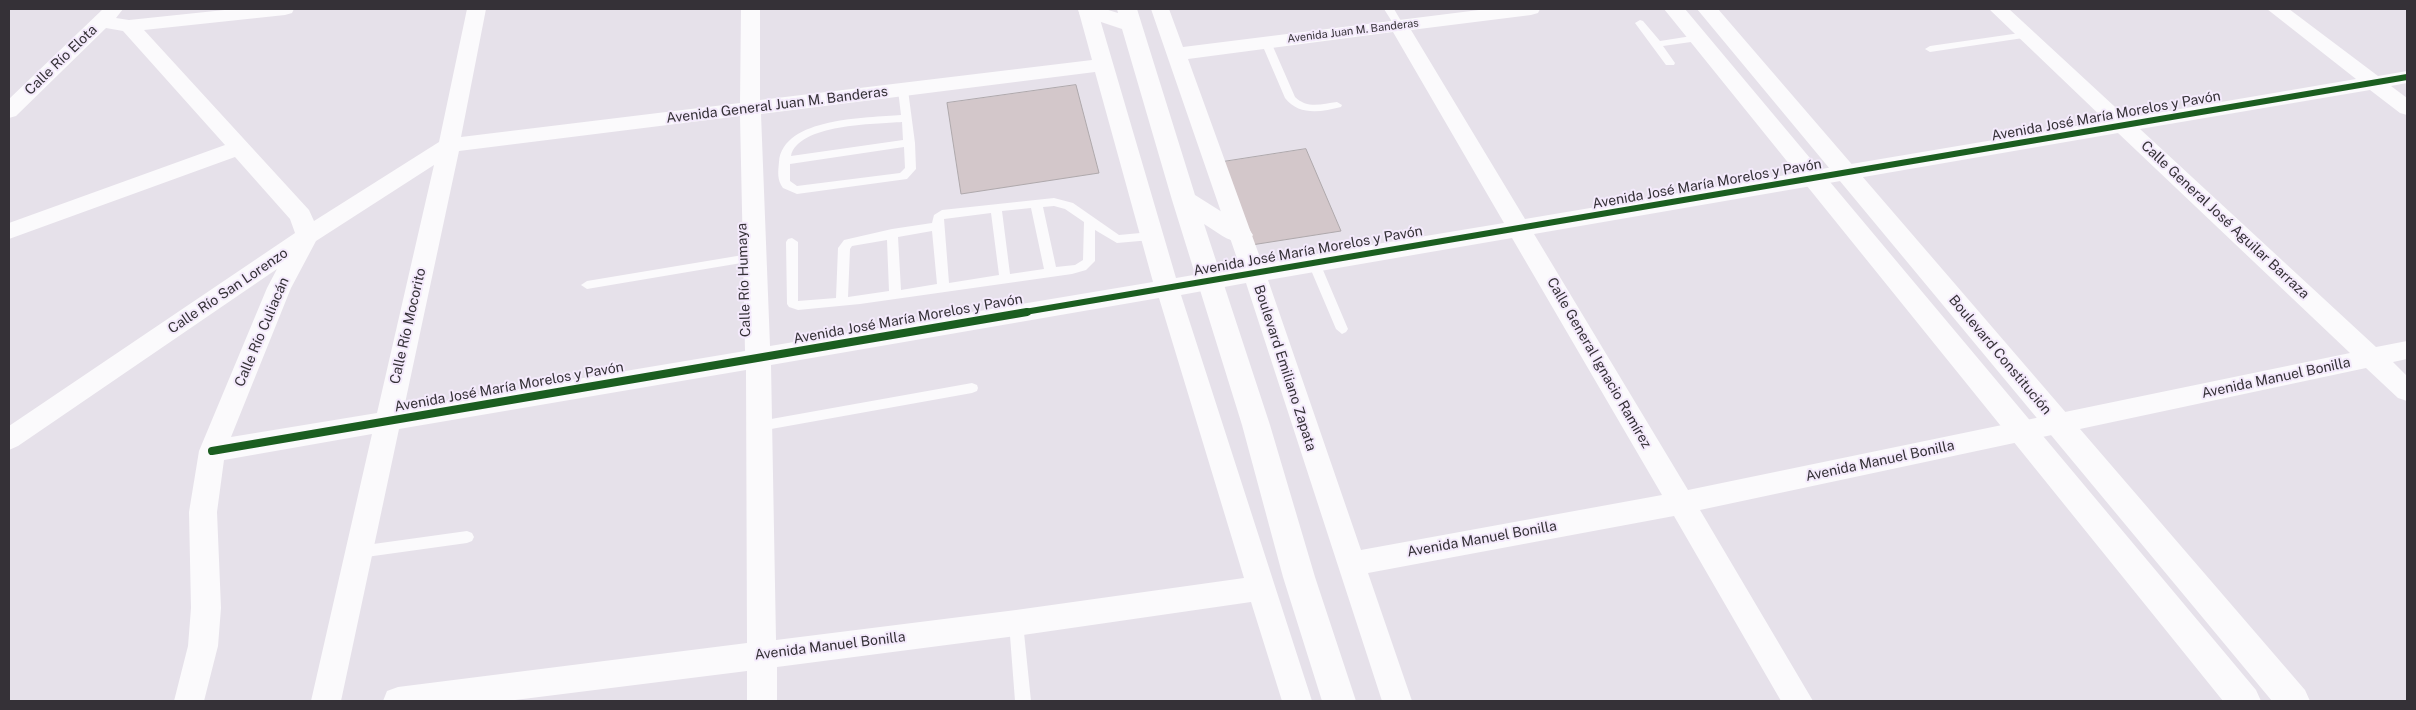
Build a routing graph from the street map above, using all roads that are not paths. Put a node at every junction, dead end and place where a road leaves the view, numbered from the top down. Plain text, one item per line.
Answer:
1 (285, 9) edge
2 (476, 9) edge
3 (750, 9) edge
4 (1160, 9) edge
5 (1530, 9) edge
6 (1674, 9) edge
7 (1707, 9) edge
8 (1998, 9) edge
9 (2277, 9) edge
10 (1088, 10) edge
11 (1129, 14) edge
12 (108, 15) edge
13 (1394, 17) edge
14 (1640, 23) dead end
15 (129, 26) junction
16 (2027, 35) junction
17 (1698, 38) junction
18 (1266, 42) junction
19 (1657, 44) junction
20 (1930, 48) dead end
21 (1176, 54) junction
22 (1670, 63) dead end
23 (1104, 65) junction
24 (2407, 77) edge
25 (2374, 83) junction
26 (903, 90) junction
27 (1337, 105) dead end
28 (2407, 108) edge
29 (750, 109) junction
30 (9, 111) edge
31 (907, 118) junction
32 (2123, 125) junction
33 (910, 143) junction
34 (449, 145) junction
35 (239, 148) junction
36 (784, 161) junction
37 (1846, 173) junction
38 (1813, 178) junction
39 (1184, 200) junction
40 (1036, 203) junction
41 (996, 207) junction
42 (1090, 220) junction
43 (937, 226) junction
44 (1519, 228) junction
45 (9, 231) edge
46 (892, 233) junction
47 (1240, 235) junction
48 (307, 236) junction
49 (1151, 236) junction
50 (792, 242) dead end
51 (755, 257) junction
52 (1314, 263) junction
53 (1051, 272) junction
54 (1254, 273) junction
55 (1005, 277) junction
56 (1211, 280) junction
57 (587, 285) dead end
58 (943, 286) junction
59 (1167, 288) junction
60 (896, 294) junction
61 (842, 302) junction
62 (1342, 329) dead end
63 (2407, 350) edge
64 (759, 358) junction
65 (2372, 358) junction
66 (972, 388) dead end
67 (2407, 391) edge
68 (387, 421) junction
69 (2058, 424) junction
70 (760, 426) junction
71 (2022, 431) junction
72 (9, 439) edge
73 (212, 450) junction
74 (1681, 503) junction
75 (466, 537) dead end
76 (359, 552) junction
77 (1350, 564) junction
78 (1262, 588) junction
79 (1016, 623) junction
80 (762, 654) junction
81 (189, 701) edge
82 (326, 701) edge
83 (398, 701) edge
84 (762, 701) edge
85 (1023, 701) edge
86 (1297, 701) edge
87 (1339, 701) edge
88 (1397, 701) edge
89 (1798, 701) edge
90 (2244, 701) edge
91 (2293, 701) edge

1 - 15 street
2 - 34 street, Calle Río Mocorito
3 - 29 street, Calle Río Humaya
4 - 21 street, Boulevard Emiliano Zapata
5 - 13 street, Avenida Juan M. Banderas
6 - 17 street
7 - 37 street, Boulevard Constitución
8 - 16 street, Calle General José Aguilar Barraza
9 - 25 street
10 - 11 street
10 - 23 street
11 - 39 street
12 - 15 street
12 - 30 street, Calle Río Elota
13 - 18 street, Avenida Juan M. Banderas
13 - 44 street, Calle General Ignacio Ramírez
14 - 19 lane
15 - 35 street
16 - 20 lane
16 - 32 street, Calle General José Aguilar Barraza
17 - 19 lane
17 - 38 street
18 - 21 street, Avenida Juan M. Banderas
18 - 27 lane
19 - 22 lane
21 - 47 street, Boulevard Emiliano Zapata
23 - 26 street, Avenida General Juan M. Banderas
23 - 49 street
24 - 25 street, Avenida José María Morelos y Pavón
25 - 28 street
25 - 32 street, Avenida José María Morelos y Pavón
26 - 29 street, Avenida General Juan M. Banderas
26 - 31 lane
29 - 34 street, Avenida General Juan M. Banderas
29 - 51 street, Calle Río Humaya
31 - 33 lane
31 - 36 lane
32 - 37 street, Avenida José María Morelos y Pavón
32 - 65 street, Calle General José Aguilar Barraza
33 - 36 lane
33 - 36 lane
34 - 48 street, Calle Río San Lorenzo
34 - 68 street, Calle Río Mocorito
35 - 45 street
35 - 48 street
37 - 38 street, Avenida José María Morelos y Pavón
37 - 69 street, Boulevard Constitución
38 - 44 street, Avenida José María Morelos y Pavón
38 - 71 street
39 - 47 street
39 - 56 street
40 - 41 lane
40 - 42 lane
40 - 53 lane
41 - 43 lane
41 - 55 lane
42 - 49 lane
42 - 53 lane
43 - 46 lane
43 - 58 lane
44 - 52 street, Avenida José María Morelos y Pavón
44 - 74 street, Calle General Ignacio Ramírez
46 - 60 lane
46 - 61 lane
47 - 54 street, Boulevard Emiliano Zapata
48 - 72 street, Calle Río San Lorenzo
48 - 73 street, Calle Río Culiacán
49 - 59 street
50 - 61 lane
51 - 57 lane
51 - 64 street, Calle Río Humaya
52 - 54 street, Avenida José María Morelos y Pavón
52 - 62 lane
53 - 55 lane
54 - 56 street, Avenida José María Morelos y Pavón
54 - 77 street, Boulevard Emiliano Zapata
55 - 58 lane
56 - 59 street, Avenida José María Morelos y Pavón
56 - 87 street
58 - 60 lane
59 - 64 street, Avenida José María Morelos y Pavón
59 - 78 street
60 - 61 lane
63 - 65 street, Avenida Manuel Bonilla
64 - 68 street, Avenida José María Morelos y Pavón
64 - 70 street, Calle Río Humaya
65 - 67 street, Calle General José Aguilar Barraza
65 - 69 street, Avenida Manuel Bonilla
66 - 70 lane
68 - 73 street, Avenida José María Morelos y Pavón
68 - 76 street, Calle Río Mocorito
69 - 71 street, Avenida Manuel Bonilla
69 - 91 street, Boulevard Constitución
70 - 80 street, Calle Río Humaya
71 - 74 street, Avenida Manuel Bonilla
71 - 90 street
73 - 81 street, Calle Río Culiacán
74 - 77 street, Avenida Manuel Bonilla
74 - 89 street, Calle General Ignacio Ramírez
75 - 76 lane
76 - 82 street, Calle Río Mocorito
77 - 88 street, Boulevard Emiliano Zapata
78 - 79 street, Avenida Manuel Bonilla
78 - 86 street
79 - 80 street, Avenida Manuel Bonilla
79 - 85 lane
80 - 83 street, Avenida Manuel Bonilla
80 - 84 street, Calle Río Humaya

